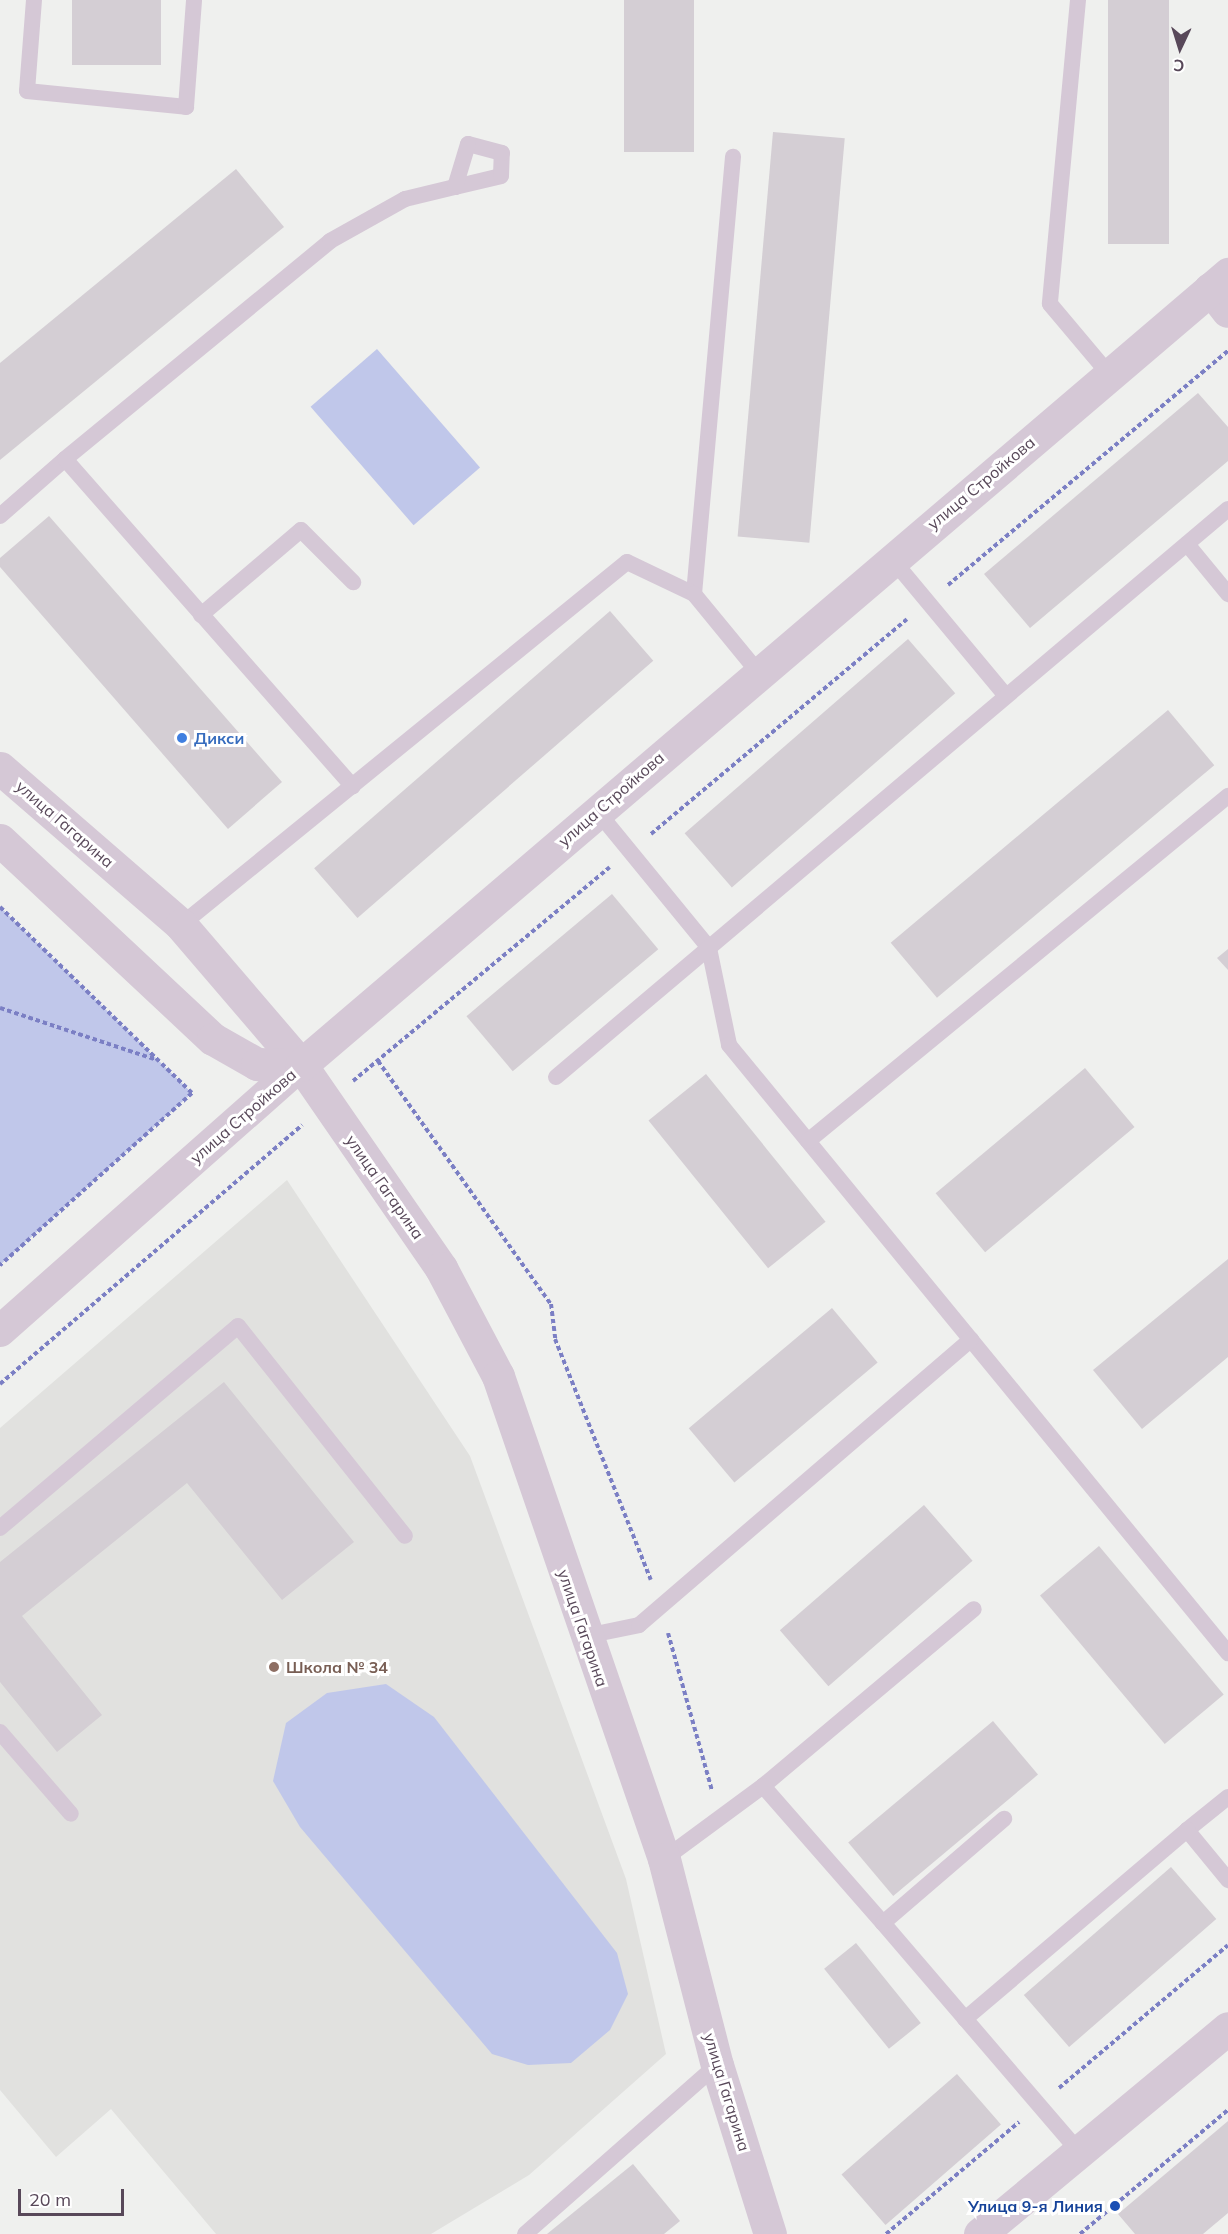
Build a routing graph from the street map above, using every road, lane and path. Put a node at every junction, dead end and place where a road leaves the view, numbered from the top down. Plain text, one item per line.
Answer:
1 (34, 0) edge
2 (194, 0) edge
3 (1078, 0) edge
4 (733, 157) dead end
5 (455, 187) dead end
6 (1222, 292) edge
7 (1109, 375) junction
8 (65, 459) junction
9 (1228, 509) edge
10 (0, 516) edge
11 (1186, 544) junction
12 (892, 559) junction
13 (353, 582) dead end
14 (694, 594) junction
15 (1228, 594) edge
16 (201, 615) junction
17 (759, 673) junction
18 (1006, 696) junction
19 (0, 768) edge
20 (353, 787) junction
21 (1228, 796) edge
22 (597, 811) junction
23 (0, 840) edge
24 (0, 907) edge
25 (181, 925) junction
26 (709, 948) junction
27 (0, 1008) edge
28 (158, 1060) junction
29 (378, 1061) dead end
30 (301, 1065) junction
31 (556, 1077) dead end
32 (808, 1141) junction
33 (0, 1265) edge
34 (0, 1331) edge
35 (971, 1339) junction
36 (0, 1528) edge
37 (405, 1536) dead end
38 (661, 1606) junction
39 (974, 1609) dead end
40 (586, 1636) junction
41 (1228, 1653) edge
42 (0, 1732) edge
43 (763, 1786) junction
44 (1228, 1797) edge
45 (71, 1814) dead end
46 (719, 1817) junction
47 (1004, 1819) dead end
48 (1187, 1830) junction
49 (664, 1859) junction
50 (1228, 1880) edge
51 (883, 1923) junction
52 (965, 2019) junction
53 (1228, 2028) edge
54 (717, 2065) junction
55 (1228, 2110) edge
56 (1080, 2153) junction
57 (525, 2234) edge
58 (770, 2234) edge
59 (980, 2234) edge
60 (1080, 2234) edge

1 - 2 lane
3 - 7 lane
4 - 14 lane
5 - 8 lane
6 - 7 street, улица Стройкова
7 - 12 street, улица Стройкова
8 - 10 lane
8 - 16 lane
9 - 11 lane
11 - 15 lane
11 - 18 lane
12 - 17 street, улица Стройкова
12 - 18 lane
13 - 16 lane
14 - 17 lane
14 - 20 lane
16 - 20 lane
17 - 22 street, улица Стройкова
18 - 26 lane
19 - 25 street, улица Гагарина
20 - 25 lane
21 - 32 lane
22 - 26 lane
22 - 30 street, улица Стройкова
23 - 30 street
24 - 28 path
25 - 30 street, улица Гагарина
26 - 31 lane
26 - 32 lane
27 - 28 path
28 - 33 path
29 - 38 path
30 - 34 street, улица Стройкова
30 - 40 street, улица Гагарина
32 - 35 lane
35 - 38 lane
35 - 41 lane
36 - 37 lane
38 - 40 lane
38 - 46 path
39 - 43 lane
40 - 49 street, улица Гагарина
42 - 45 lane
43 - 46 lane
43 - 51 lane
44 - 48 lane
46 - 49 lane
47 - 51 lane
48 - 50 lane
48 - 52 lane
49 - 54 street, улица Гагарина
51 - 52 lane
52 - 56 lane
53 - 56 street
54 - 57 lane
54 - 58 street, улица Гагарина
55 - 60 path
56 - 59 street

